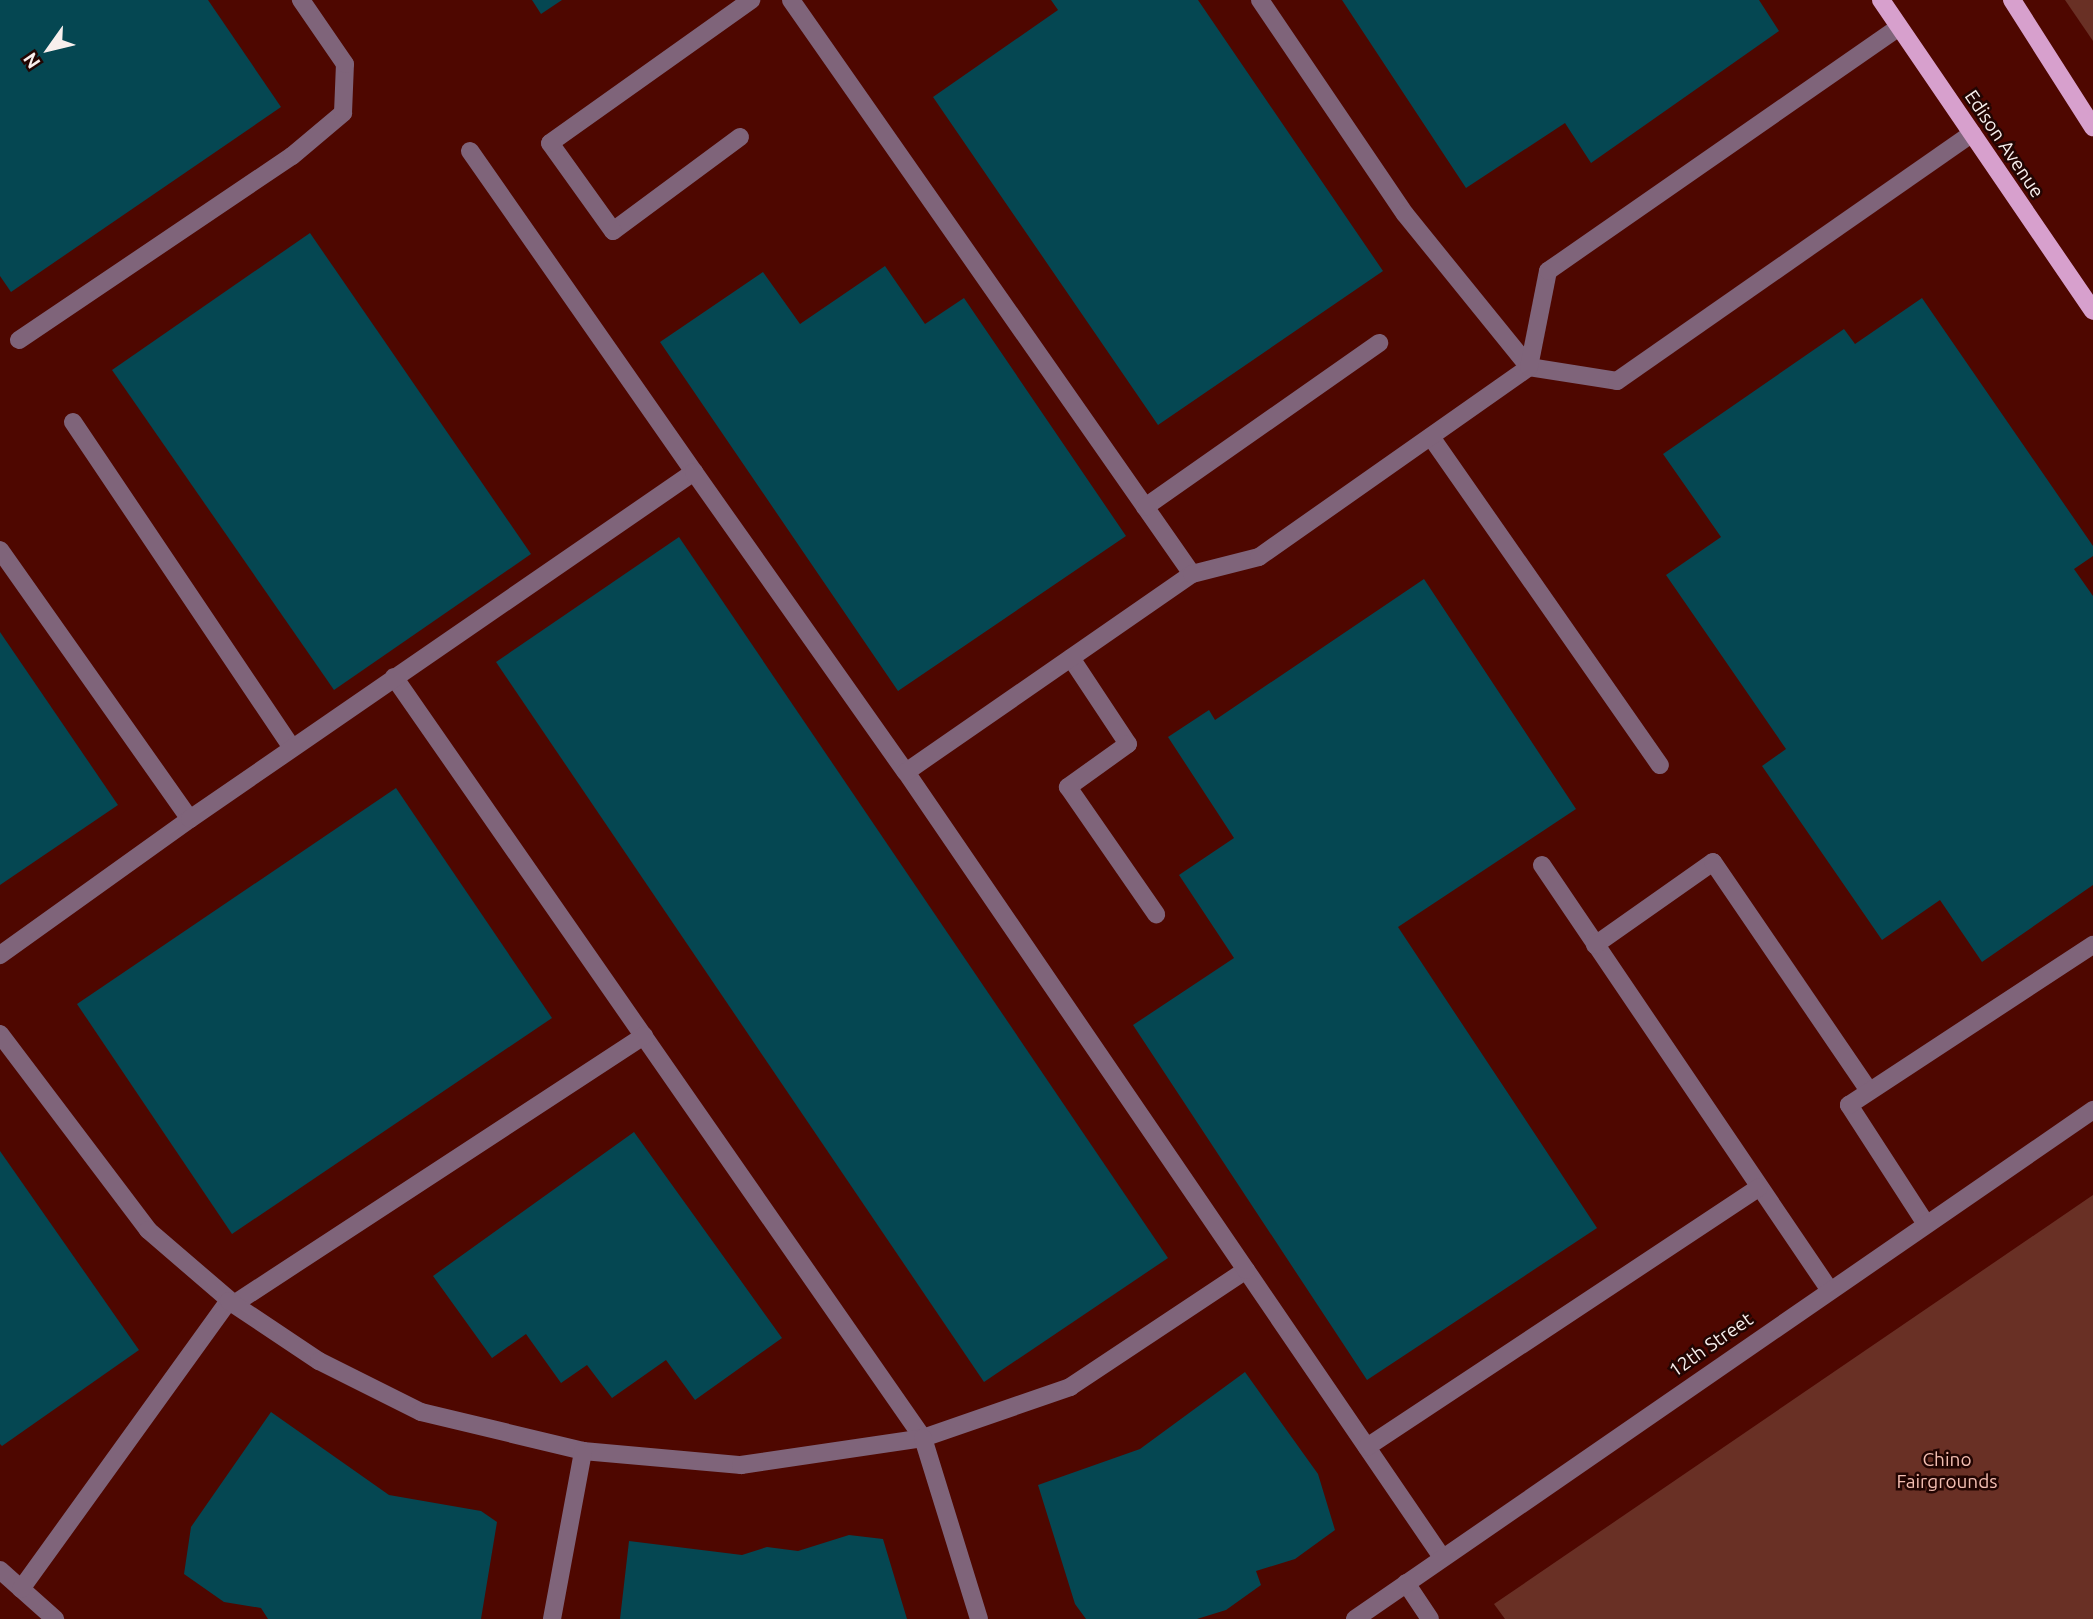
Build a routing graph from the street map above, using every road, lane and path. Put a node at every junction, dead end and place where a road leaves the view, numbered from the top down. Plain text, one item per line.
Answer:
1 (301, 0) edge
2 (751, 0) edge
3 (791, 0) edge
4 (1260, 0) edge
5 (1881, 0) edge
6 (2012, 0) edge
7 (1899, 27) junction
8 (2093, 127) edge
9 (1972, 133) junction
10 (740, 137) dead end
11 (470, 151) dead end
12 (2093, 311) edge
13 (19, 340) dead end
14 (1379, 343) dead end
15 (1529, 367) junction
16 (73, 422) dead end
17 (1431, 437) junction
18 (694, 472) junction
19 (1145, 507) junction
20 (0, 550) edge
21 (1192, 574) junction
22 (1071, 658) junction
23 (394, 677) junction
24 (291, 747) junction
25 (1660, 765) dead end
26 (906, 772) junction
27 (190, 819) junction
28 (1542, 865) dead end
29 (1156, 914) dead end
30 (1595, 945) junction
31 (2093, 945) edge
32 (0, 955) edge
33 (0, 1034) edge
34 (644, 1036) junction
35 (1869, 1091) junction
36 (2093, 1110) edge
37 (1759, 1188) junction
38 (1926, 1224) junction
39 (1247, 1270) junction
40 (1829, 1289) junction
41 (234, 1304) junction
42 (923, 1438) junction
43 (1367, 1447) junction
44 (583, 1451) junction
45 (1442, 1558) junction
46 (0, 1570) edge
47 (1406, 1583) junction
48 (20, 1589) junction
49 (55, 1619) edge
50 (552, 1619) edge
51 (979, 1619) edge
52 (1355, 1619) edge
53 (1430, 1619) edge

1 - 13 street
2 - 10 street
3 - 19 street
4 - 15 street
5 - 7 main road, Edison Avenue
6 - 8 main road
7 - 9 main road, Edison Avenue
7 - 15 street
9 - 12 main road, Edison Avenue
9 - 15 street
11 - 18 street
14 - 19 street
15 - 17 street
16 - 24 street
17 - 21 street
17 - 25 street
18 - 23 street
18 - 26 street
19 - 21 street
20 - 27 street
21 - 22 street
22 - 26 street
22 - 29 street
23 - 24 street
23 - 34 street
24 - 27 street
26 - 39 street
27 - 32 street
28 - 30 street
30 - 35 street
30 - 37 street
31 - 35 street
33 - 41 street
34 - 41 street
34 - 42 street
35 - 38 street
36 - 38 street, 12th Street
37 - 40 street
37 - 43 street
38 - 40 street, 12th Street
39 - 42 street
39 - 43 street
40 - 45 street, 12th Street
41 - 44 street
41 - 48 street
42 - 44 street
42 - 51 street
43 - 45 street
44 - 50 street
45 - 47 street, 12th Street
46 - 48 street
47 - 52 street, 12th Street
47 - 53 street
48 - 49 street

